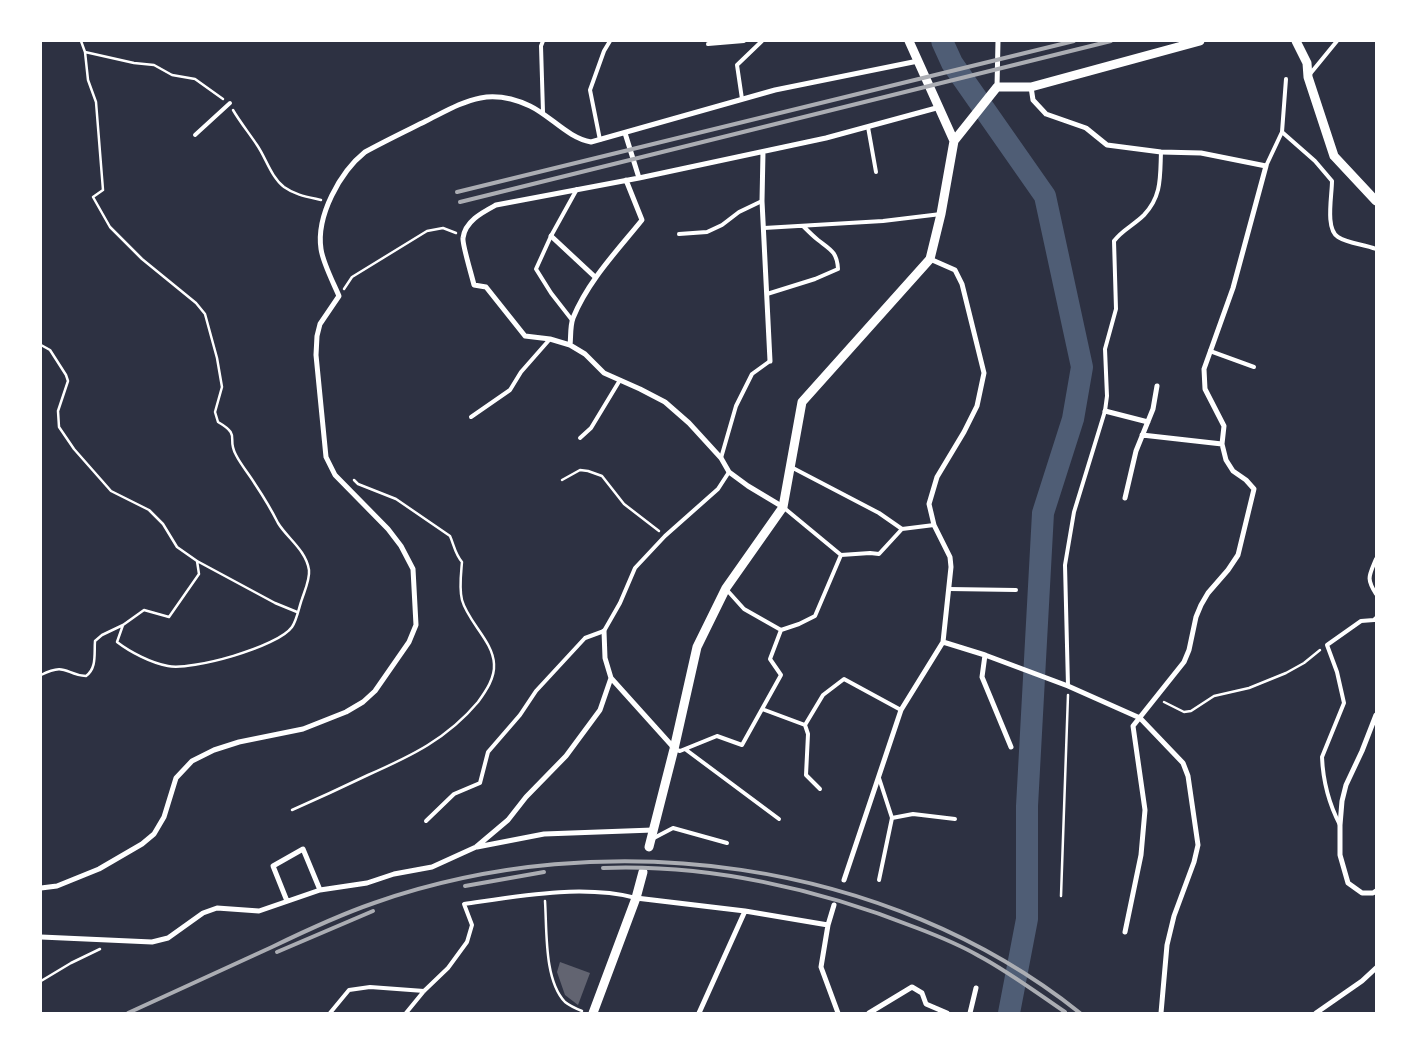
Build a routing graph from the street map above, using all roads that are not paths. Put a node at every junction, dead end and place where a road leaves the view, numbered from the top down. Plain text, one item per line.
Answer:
1 (543, 41) edge
2 (610, 41) edge
3 (744, 41) edge
4 (762, 41) edge
5 (909, 41) edge
6 (998, 41) edge
7 (1200, 41) edge
8 (1296, 41) edge
9 (1337, 41) edge
10 (708, 44) dead end
11 (918, 61) junction
12 (1308, 77) junction
13 (1286, 79) dead end
14 (1031, 87) junction
15 (994, 90) junction
16 (742, 99) junction
17 (230, 103) dead end
18 (940, 107) junction
19 (543, 112) junction
20 (868, 127) junction
21 (1282, 132) junction
22 (625, 133) junction
23 (195, 135) dead end
24 (600, 140) junction
25 (954, 141) junction
26 (763, 152) junction
27 (1161, 152) junction
28 (1266, 166) junction
29 (876, 172) dead end
30 (639, 178) junction
31 (626, 180) junction
32 (577, 190) junction
33 (762, 201) junction
34 (1376, 201) edge
35 (941, 214) junction
36 (803, 226) junction
37 (764, 228) junction
38 (679, 234) dead end
39 (551, 236) junction
40 (1376, 249) edge
41 (930, 259) junction
42 (595, 277) junction
43 (767, 294) junction
44 (572, 320) junction
45 (550, 339) junction
46 (570, 345) junction
47 (1210, 351) junction
48 (770, 361) joint
49 (1254, 367) dead end
50 (620, 380) junction
51 (1157, 386) dead end
52 (1105, 411) junction
53 (471, 417) dead end
54 (1148, 422) junction
55 (1142, 435) junction
56 (580, 438) dead end
57 (1222, 444) junction
58 (721, 458) junction
59 (790, 466) junction
60 (730, 472) junction
61 (1125, 498) dead end
62 (783, 507) junction
63 (934, 525) junction
64 (902, 529) junction
65 (841, 555) junction
66 (1376, 559) edge
67 (726, 588) junction
68 (949, 589) junction
69 (1016, 590) dead end
70 (1376, 594) edge
71 (1376, 618) edge
72 (781, 630) junction
73 (604, 631) junction
74 (943, 642) junction
75 (985, 655) junction
76 (611, 678) junction
77 (1068, 686) junction
78 (762, 709) junction
79 (901, 710) junction
80 (1376, 715) edge
81 (1140, 718) junction
82 (805, 725) junction
83 (1011, 747) dead end
84 (674, 749) junction
85 (685, 749) junction
86 (879, 778) junction
87 (820, 789) dead end
88 (779, 818) dead end
89 (892, 818) junction
90 (955, 819) dead end
91 (426, 821) dead end
92 (1340, 825) junction
93 (653, 830) junction
94 (727, 843) dead end
95 (650, 844) joint
96 (476, 847) junction
97 (642, 872) dead end
98 (844, 880) dead end
99 (879, 880) dead end
100 (41, 888) edge
101 (320, 890) junction
102 (1376, 891) edge
103 (636, 898) junction
104 (288, 901) junction
105 (834, 905) dead end
106 (745, 911) junction
107 (828, 925) junction
108 (1125, 932) dead end
109 (41, 937) edge
110 (1376, 968) edge
111 (976, 988) dead end
112 (424, 991) junction
113 (330, 1013) edge
114 (406, 1013) edge
115 (594, 1013) edge
116 (699, 1013) edge
117 (838, 1013) edge
118 (869, 1013) edge
119 (947, 1013) edge
120 (970, 1013) edge
121 (1161, 1013) edge
122 (1316, 1013) edge

1 - 19 lane
2 - 24 lane
3 - 10 lane
4 - 16 lane
5 - 11 street
6 - 15 street
7 - 14 street
8 - 12 street
9 - 12 lane
11 - 16 street
11 - 18 street
12 - 34 street
13 - 21 lane
14 - 15 street
14 - 27 street
15 - 25 street
16 - 22 street
17 - 23 lane
18 - 20 street
18 - 25 street
19 - 24 street
19 - 100 street
20 - 26 street
20 - 29 lane
21 - 28 lane
21 - 40 lane
22 - 24 street
22 - 30 street
25 - 35 street
26 - 30 street
26 - 33 street
27 - 28 street
27 - 52 lane
28 - 47 street
30 - 31 street
31 - 32 street
31 - 42 street
32 - 39 lane
32 - 45 street
33 - 37 street
33 - 38 lane
35 - 36 lane
35 - 41 street
36 - 37 lane
36 - 43 lane
37 - 43 street
39 - 42 street
39 - 44 lane
41 - 59 street
41 - 63 street
42 - 44 street
43 - 48 street
44 - 46 street
45 - 46 street
45 - 53 lane
46 - 50 street
47 - 49 lane
47 - 57 street
48 - 58 lane
50 - 56 lane
50 - 58 street
51 - 54 street
52 - 54 street
52 - 77 lane
54 - 55 street
55 - 57 street
55 - 61 street
57 - 81 street
58 - 60 street
59 - 62 street
59 - 64 lane
60 - 62 street
60 - 73 lane
62 - 65 lane
62 - 67 street
63 - 64 lane
63 - 68 street
64 - 65 lane
65 - 72 lane
66 - 70 lane
67 - 72 lane
67 - 84 street
68 - 69 lane
68 - 74 street
71 - 92 lane
72 - 78 lane
73 - 76 street
73 - 91 lane
74 - 75 street
74 - 79 street
75 - 77 street
75 - 83 street
76 - 84 street
76 - 96 street
77 - 81 street
78 - 82 lane
78 - 85 lane
79 - 82 lane
79 - 86 street
80 - 92 street
81 - 108 street
81 - 121 street
82 - 87 lane
84 - 85 lane
84 - 93 street
85 - 88 lane
86 - 89 lane
86 - 98 street
89 - 90 lane
89 - 99 lane
92 - 102 street
93 - 95 street
93 - 96 street
94 - 95 lane
96 - 101 street
97 - 103 street
101 - 104 street
101 - 104 street
103 - 106 street
103 - 112 lane
103 - 115 street
104 - 109 street
105 - 107 street
106 - 107 street
106 - 116 street
107 - 117 street
110 - 122 street
111 - 120 street
112 - 113 lane
112 - 114 lane
118 - 119 street

